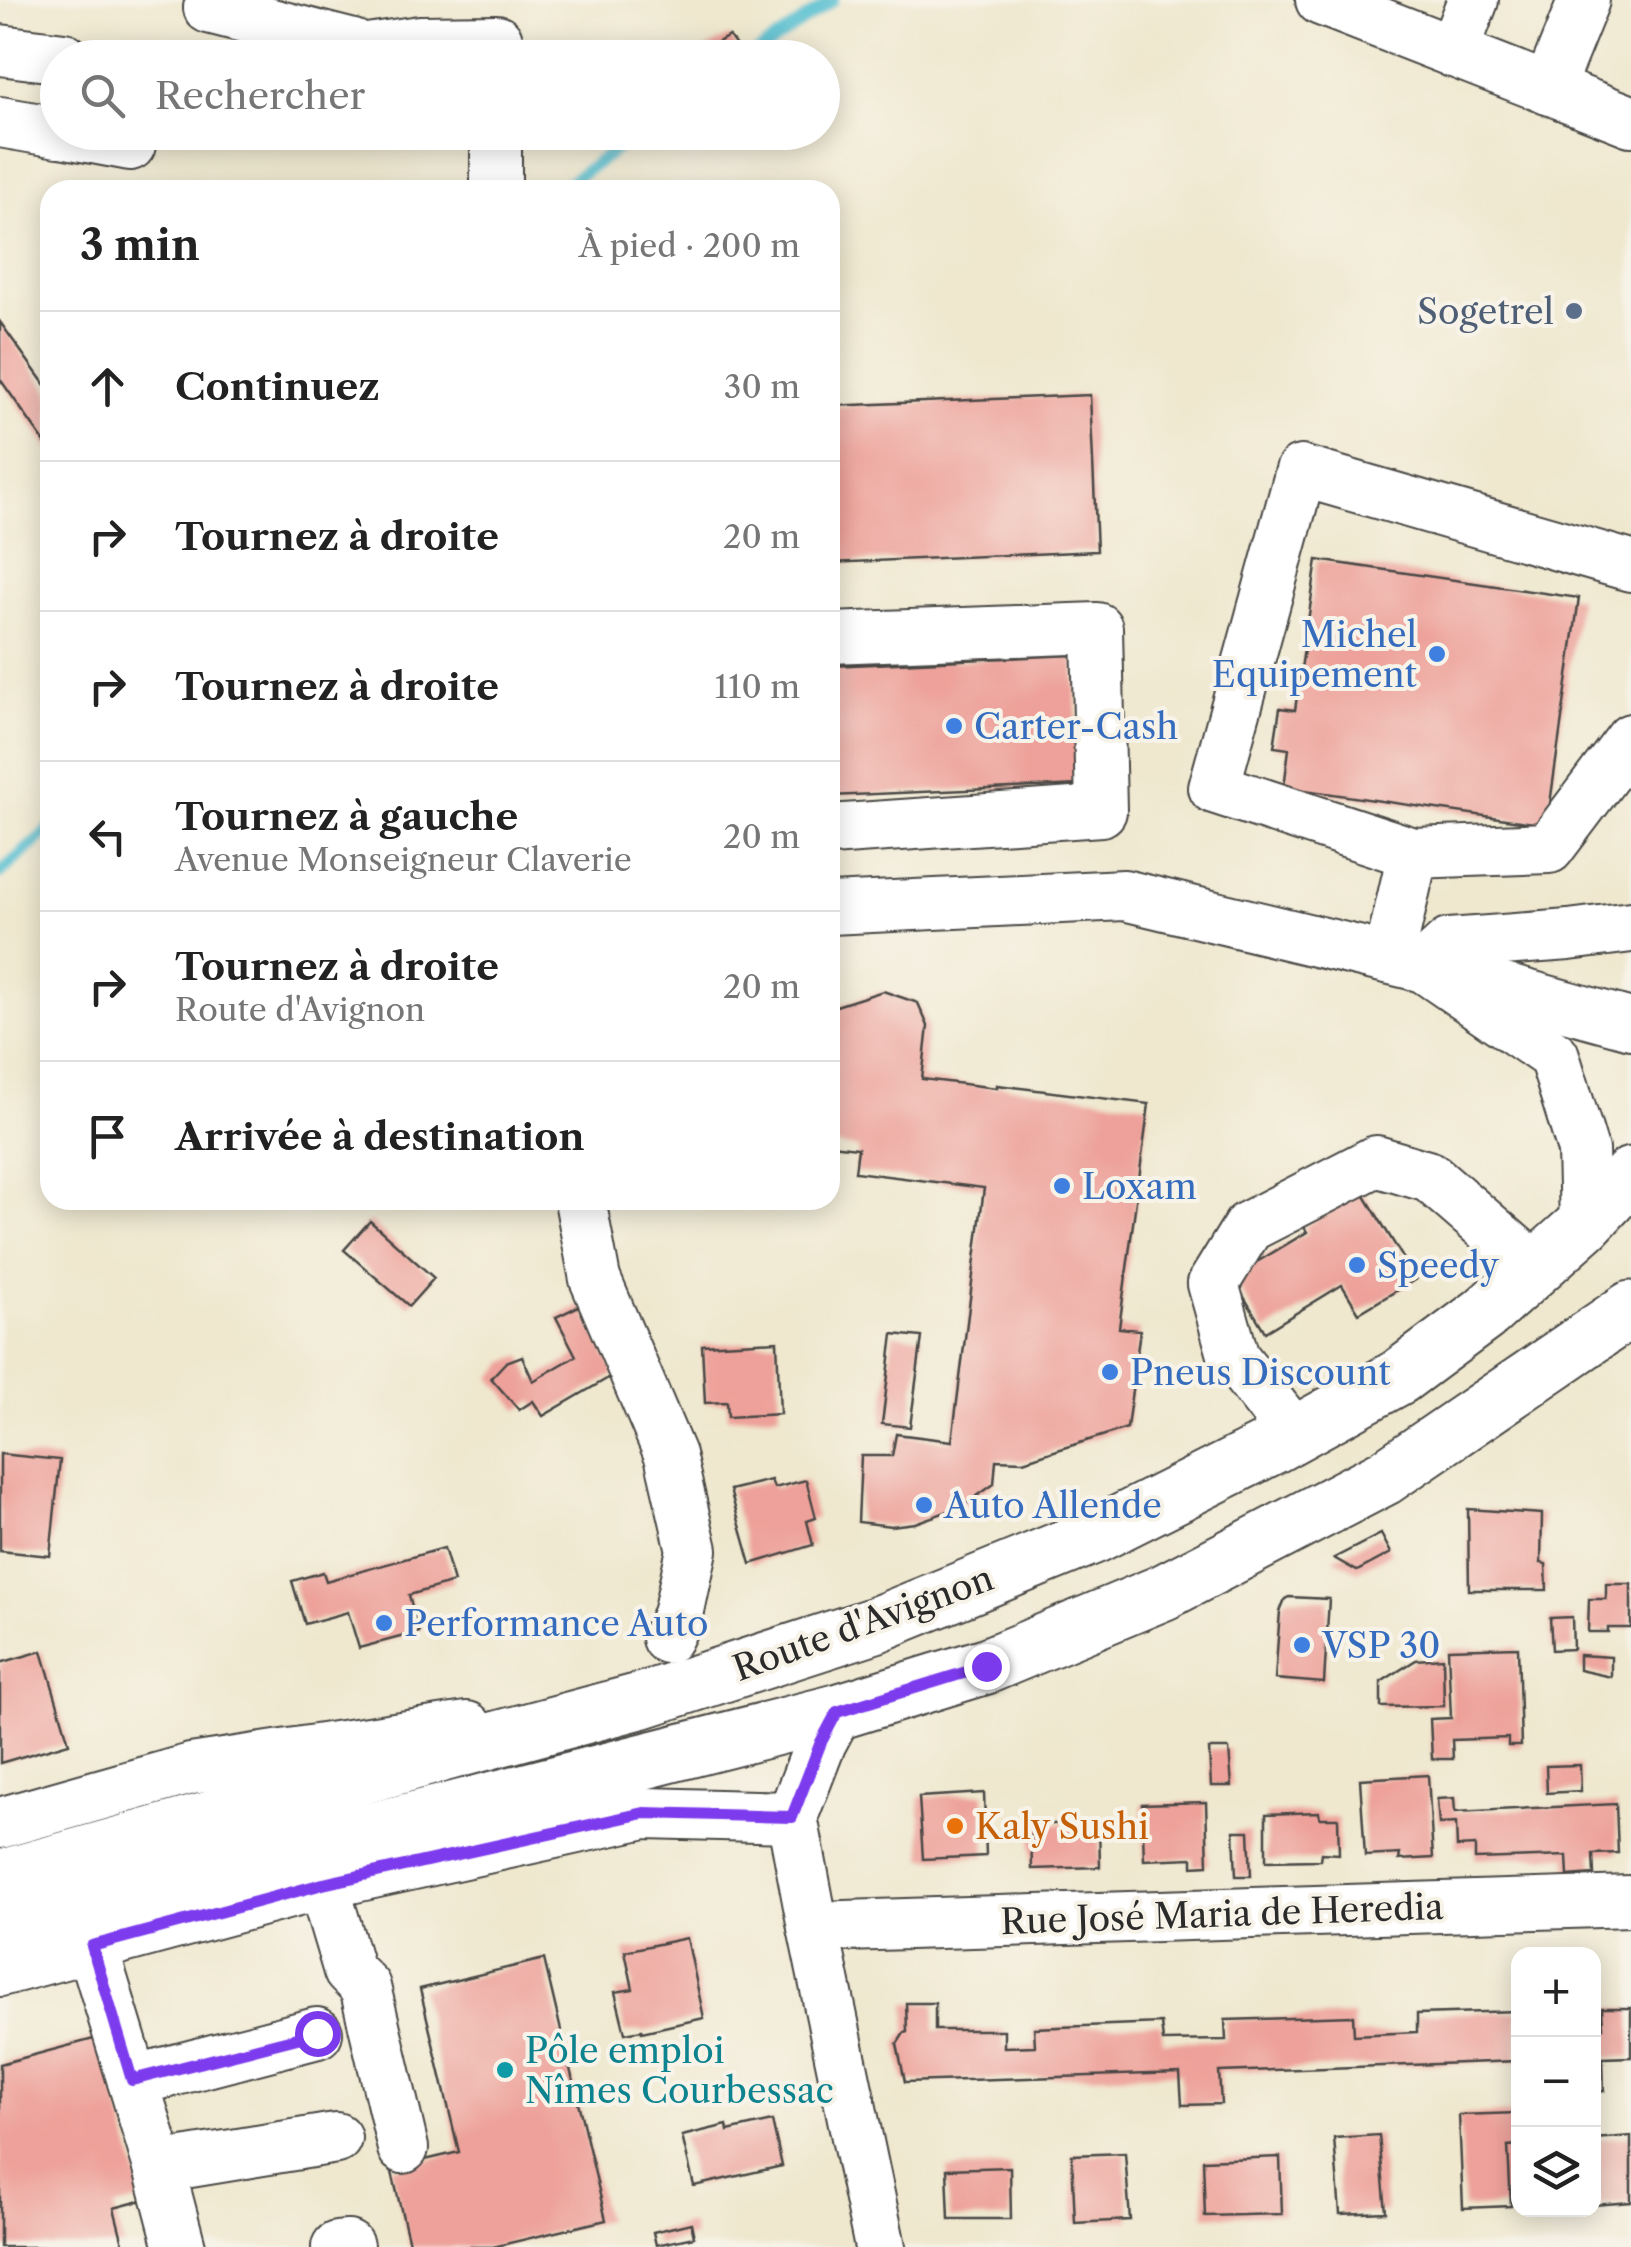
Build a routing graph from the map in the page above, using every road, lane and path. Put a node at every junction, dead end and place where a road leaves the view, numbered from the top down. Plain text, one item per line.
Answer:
1 (1321, 0) edge
2 (1473, 0) edge
3 (1584, 0) edge
4 (209, 8) dead end
5 (497, 32) edge
6 (332, 40) edge
7 (429, 40) edge
8 (0, 50) edge
9 (1453, 52) junction
10 (40, 55) edge
11 (1548, 89) junction
12 (1631, 121) edge
13 (0, 122) edge
14 (40, 129) edge
15 (496, 150) edge
16 (496, 180) edge
17 (1631, 566) edge
18 (840, 638) edge
19 (1631, 739) edge
20 (1046, 815) junction
21 (840, 829) edge
22 (1413, 853) junction
23 (1050, 898) junction
24 (840, 908) edge
25 (1631, 927) edge
26 (1407, 962) junction
27 (1631, 1024) edge
28 (1631, 1175) edge
29 (582, 1210) edge
30 (1585, 1224) junction
31 (1536, 1268) junction
32 (1631, 1309) edge
33 (1295, 1435) junction
34 (667, 1638) dead end
35 (640, 1701) junction
36 (837, 1712) junction
37 (792, 1817) junction
38 (0, 1824) edge
39 (0, 1878) edge
40 (323, 1884) junction
41 (1631, 1901) edge
42 (0, 1925) edge
43 (812, 1928) junction
44 (92, 1946) junction
45 (0, 1971) edge
46 (317, 2033) dead end
47 (132, 2080) junction
48 (336, 2138) dead end
49 (403, 2148) dead end
50 (160, 2167) junction
51 (348, 2246) edge
52 (180, 2247) edge
53 (337, 2247) edge
54 (880, 2247) edge

1 - 9 street
2 - 9 street
3 - 11 street
4 - 6 street
5 - 7 street
8 - 10 street
9 - 11 street
11 - 12 street
13 - 14 street
15 - 16 street
17 - 22 street
18 - 20 street
19 - 22 street
20 - 21 street
20 - 23 street
22 - 26 street
23 - 24 street
23 - 26 street
25 - 26 street
26 - 27 street
26 - 30 street
28 - 30 main road, Route d'Avignon
29 - 34 street
30 - 31 main road, Route d'Avignon
31 - 33 main road, Route d'Avignon
31 - 33 street
32 - 36 main road, Route d'Avignon
33 - 35 main road, Route d'Avignon
35 - 38 street
35 - 39 main road, Route d'Avignon
36 - 37 street
36 - 42 main road, Route d'Avignon
37 - 40 street
37 - 43 street
40 - 44 street
40 - 49 street
41 - 43 street, Rue José Maria de Heredia
43 - 54 street
44 - 45 street
44 - 47 street
46 - 47 street
47 - 50 street
48 - 50 street
50 - 52 street
51 - 53 street

